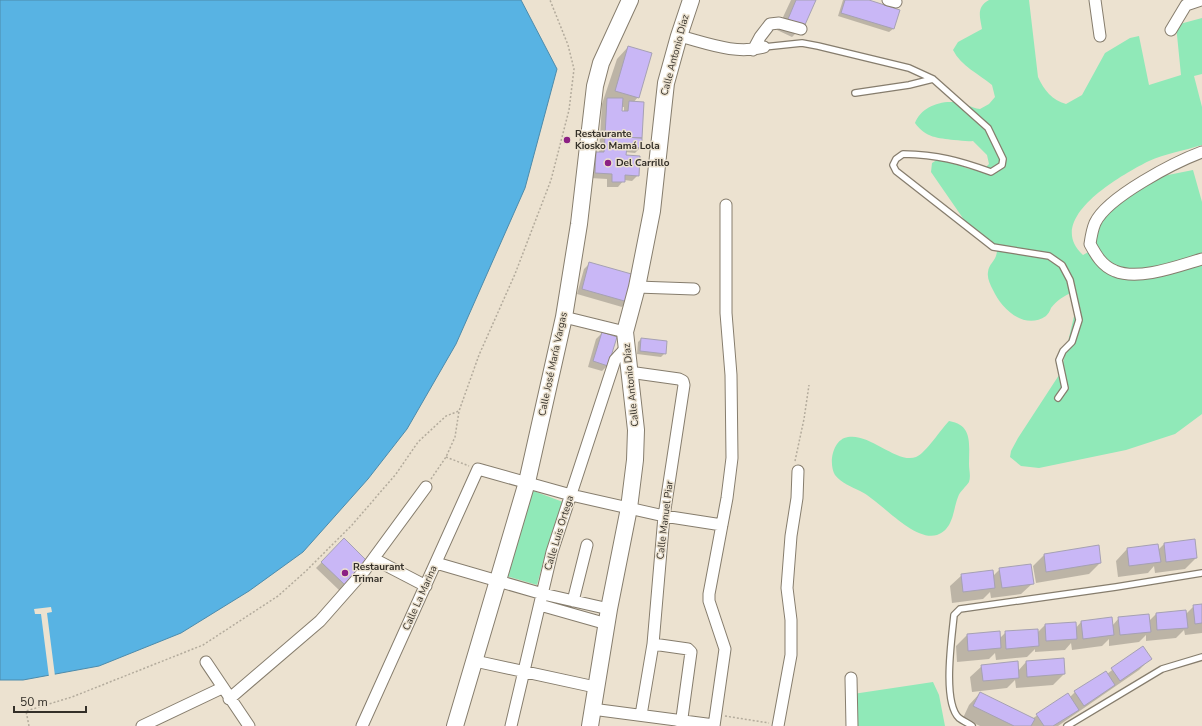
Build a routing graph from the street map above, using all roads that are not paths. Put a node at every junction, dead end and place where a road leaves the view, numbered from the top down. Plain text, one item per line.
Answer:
1 (630, 0) edge
2 (691, 0) edge
3 (1095, 0) edge
4 (1201, 0) edge
5 (801, 29) dead end
6 (1171, 30) dead end
7 (678, 36) junction
8 (1100, 36) dead end
9 (764, 47) joint
10 (753, 50) junction
11 (933, 79) junction
12 (855, 93) dead end
13 (1202, 152) edge
14 (726, 205) dead end
15 (1202, 259) edge
16 (637, 287) junction
17 (694, 289) dead end
18 (564, 317) junction
19 (625, 340) junction
20 (629, 372) junction
21 (1058, 398) dead end
22 (798, 471) road end
23 (527, 482) junction
24 (426, 487) road end
25 (571, 495) junction
26 (629, 508) junction
27 (664, 516) junction
28 (722, 525) junction
29 (587, 545) dead end
30 (374, 559) junction
31 (436, 563) junction
32 (1202, 573) edge
33 (499, 581) junction
34 (426, 586) junction
35 (541, 599) junction
36 (573, 601) junction
37 (608, 616) junction
38 (653, 644) junction
39 (1202, 657) edge
40 (475, 661) junction
41 (206, 662) dead end
42 (524, 672) junction
43 (851, 678) dead end
44 (222, 688) junction
45 (595, 688) junction
46 (229, 699) junction
47 (592, 709) junction
48 (641, 715) junction
49 (714, 722) edge
50 (681, 723) edge
51 (778, 725) edge
52 (142, 726) edge
53 (249, 726) edge
54 (362, 726) edge
55 (456, 726) edge
56 (511, 726) edge
57 (590, 726) edge
58 (852, 726) edge
59 (972, 726) edge
60 (1067, 726) edge

1 - 18 street, Calle José María Vargas
2 - 7 street, Calle Antonio Díaz
3 - 8 street
4 - 6 street
5 - 10 street
7 - 10 street
7 - 16 street, Calle Antonio Díaz
9 - 10 street
9 - 11 lane
11 - 12 lane
11 - 21 lane
13 - 15 street
14 - 28 street
16 - 17 street
16 - 19 street, Calle Antonio Díaz
18 - 19 street
18 - 23 street, Calle José María Vargas
19 - 20 street, Calle Antonio Díaz
19 - 25 street, Calle Luis Ortega
20 - 26 street, Calle Antonio Díaz
20 - 27 street, Calle Manuel Piar
22 - 51 street
23 - 25 street
23 - 31 street, Calle La Marina
23 - 33 street, Calle José María Vargas
24 - 30 street
25 - 26 street
25 - 35 street, Calle Luis Ortega
26 - 27 street
26 - 37 street, Calle Antonio Díaz
27 - 28 street
27 - 38 street, Calle Manuel Piar
28 - 49 street
29 - 36 street
30 - 34 street
30 - 46 street
31 - 33 street
31 - 34 street, Calle La Marina
32 - 59 lane
33 - 35 street
33 - 40 street, Calle José María Vargas
34 - 54 street, Calle La Marina
35 - 36 street
35 - 37 street
35 - 42 street, Calle Luis Ortega
36 - 37 street
37 - 45 street, Calle Antonio Díaz
38 - 48 street, Calle Manuel Piar
38 - 50 street
39 - 60 lane
40 - 42 street
40 - 55 street, Calle José María Vargas
41 - 44 street
42 - 45 street
42 - 56 street, Calle Luis Ortega
43 - 58 street
44 - 46 street
44 - 52 street
45 - 47 street, Calle Antonio Díaz
46 - 53 street
47 - 48 street
47 - 57 street, Calle Antonio Díaz
48 - 50 street
49 - 50 street

